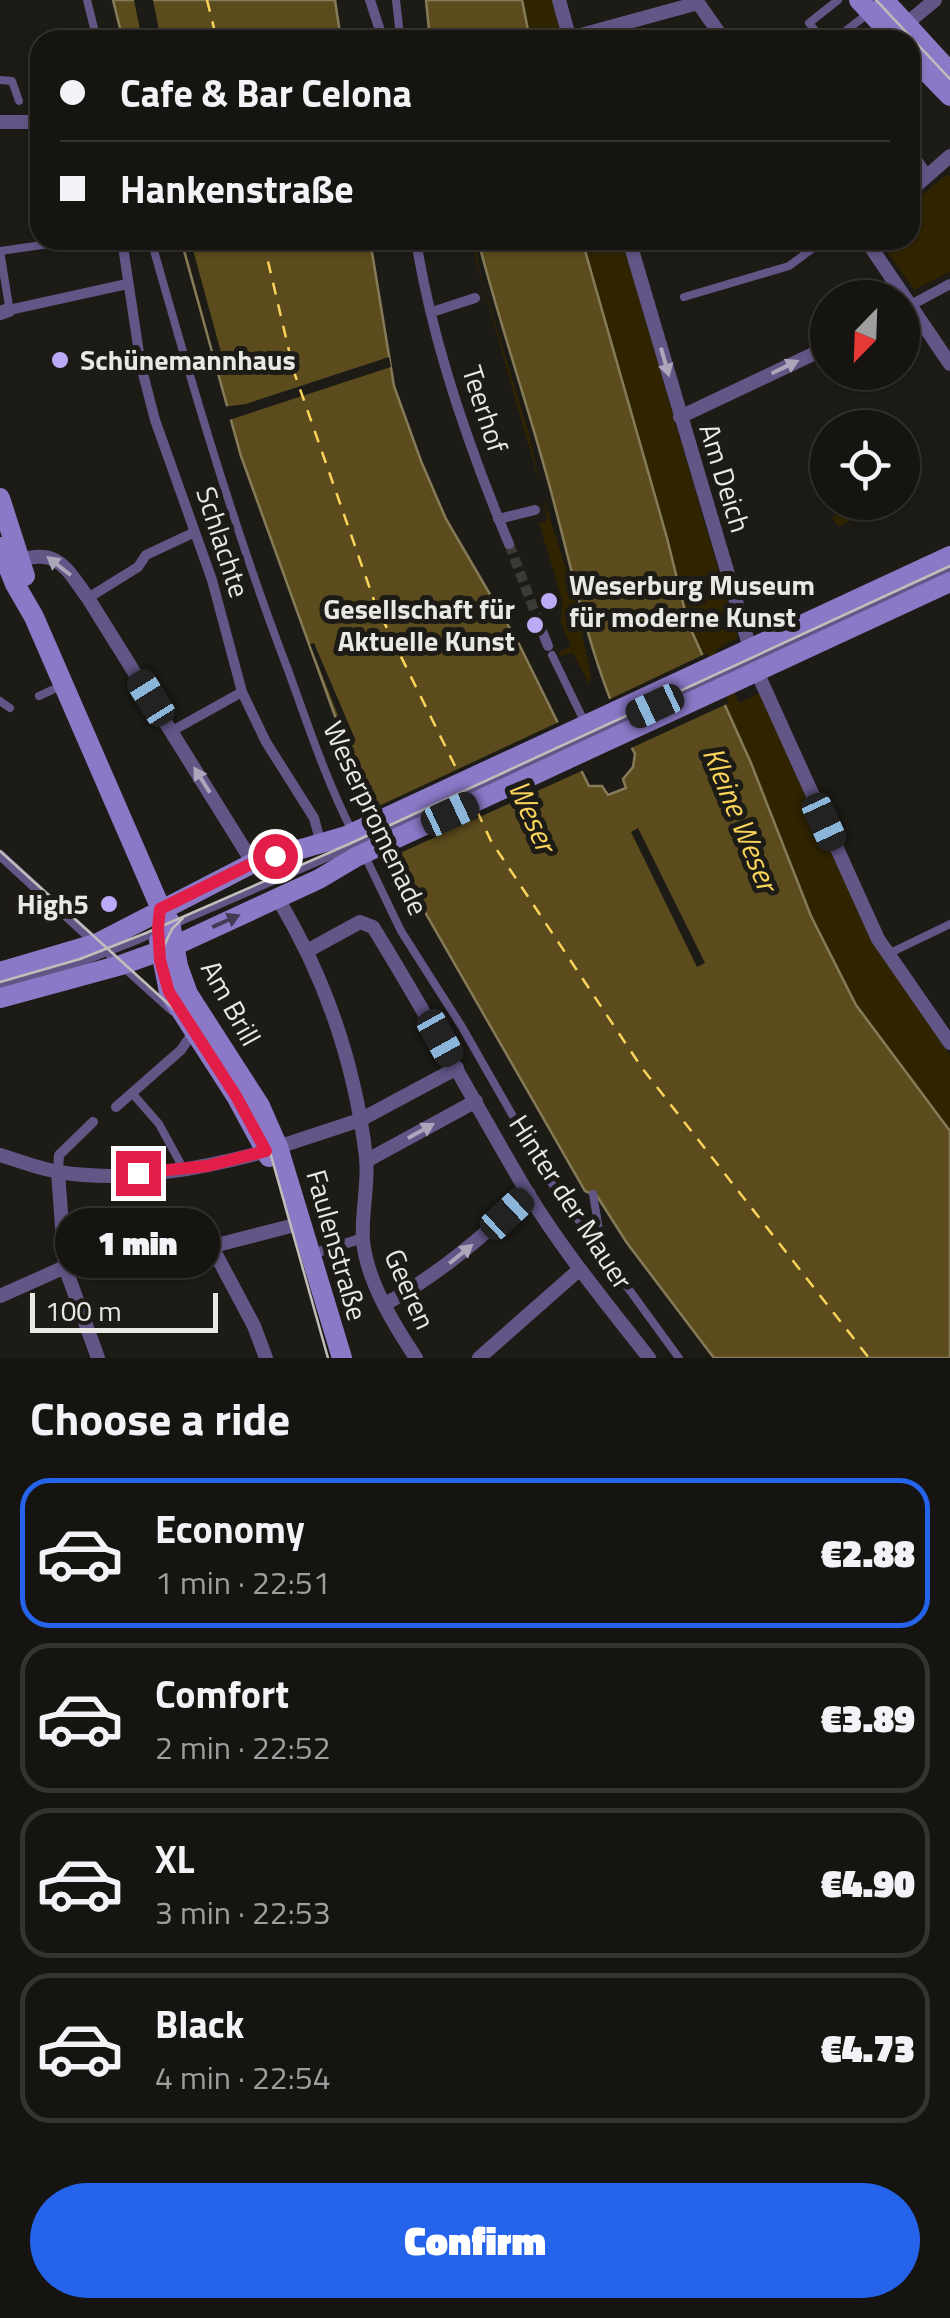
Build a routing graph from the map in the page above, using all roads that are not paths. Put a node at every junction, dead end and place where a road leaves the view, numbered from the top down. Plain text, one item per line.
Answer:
1 (87, 0) edge
2 (370, 0) edge
3 (396, 0) edge
4 (559, 0) edge
5 (838, 0) edge
6 (934, 0) edge
7 (697, 1) edge
8 (871, 3) edge
9 (94, 30) edge
10 (379, 30) edge
11 (399, 30) edge
12 (567, 30) edge
13 (600, 30) edge
14 (717, 30) edge
15 (815, 30) edge
16 (844, 30) edge
17 (893, 30) edge
18 (912, 30) edge
19 (920, 53) edge
20 (920, 58) edge
21 (920, 62) edge
22 (950, 72) edge
23 (0, 80) edge
24 (950, 84) edge
25 (950, 96) edge
26 (20, 101) dead end
27 (0, 122) edge
28 (30, 122) edge
29 (950, 156) edge
30 (920, 162) edge
31 (929, 175) junction
32 (920, 183) edge
33 (30, 247) edge
34 (123, 250) edge
35 (154, 250) edge
36 (418, 250) edge
37 (633, 250) edge
38 (811, 250) edge
39 (872, 250) edge
40 (0, 251) edge
41 (890, 280) edge
42 (127, 284) junction
43 (950, 284) edge
44 (684, 297) dead end
45 (475, 298) dead end
46 (920, 300) edge
47 (6, 310) edge
48 (432, 312) junction
49 (920, 324) edge
50 (810, 356) edge
51 (950, 364) edge
52 (680, 417) junction
53 (0, 498) edge
54 (535, 510) dead end
55 (498, 520) junction
56 (195, 532) junction
57 (509, 544) tunnel mouth
58 (0, 547) edge
59 (950, 556) edge
60 (20, 560) junction
61 (950, 570) edge
62 (950, 582) edge
63 (88, 598) junction
64 (34, 617) junction
65 (542, 631) tunnel mouth
66 (550, 651) joint
67 (754, 661) junction
68 (63, 685) junction
69 (242, 692) junction
70 (40, 696) dead end
71 (0, 702) edge
72 (5, 710) edge
73 (619, 723) junction
74 (587, 726) junction
75 (172, 731) junction
76 (570, 746) junction
77 (321, 844) junction
78 (351, 846) junction
79 (0, 855) edge
80 (253, 863) junction
81 (278, 898) junction
82 (950, 924) edge
83 (165, 932) junction
84 (307, 950) junction
85 (108, 954) junction
86 (888, 954) junction
87 (0, 972) edge
88 (0, 984) edge
89 (0, 998) edge
90 (194, 1031) junction
91 (950, 1043) edge
92 (457, 1068) junction
93 (232, 1072) junction
94 (132, 1093) junction
95 (476, 1102) junction
96 (116, 1107) dead end
97 (360, 1120) junction
98 (94, 1122) dead end
99 (270, 1139) junction
100 (0, 1155) edge
101 (366, 1162) junction
102 (183, 1168) junction
103 (58, 1172) junction
104 (528, 1194) junction
105 (592, 1194) dead end
106 (292, 1226) junction
107 (363, 1238) junction
108 (596, 1245) junction
109 (212, 1247) junction
110 (312, 1254) junction
111 (65, 1267) junction
112 (580, 1269) junction
113 (0, 1296) edge
114 (385, 1304) junction
115 (98, 1358) edge
116 (266, 1358) edge
117 (335, 1358) edge
118 (416, 1358) edge
119 (479, 1358) edge
120 (650, 1358) edge
121 (678, 1358) edge

1 - 9 lane
2 - 10 street
3 - 11 lane
4 - 12 street
5 - 15 lane
6 - 18 street
7 - 13 street
7 - 14 street
8 - 16 lane
8 - 17 main road
19 - 22 main road
20 - 24 lane
21 - 25 main road
23 - 26 lane
27 - 28 street
29 - 31 street
30 - 31 lane
31 - 32 street
33 - 40 lane
34 - 42 street, Schlachte
35 - 108 lane, Weserpromenade
36 - 48 street, Teerhof
37 -> 52 street, Am Deich
38 - 44 lane
39 - 41 street
40 - 47 lane
42 - 47 street
42 - 56 street, Schlachte
43 - 46 street
45 - 48 street
48 - 55 street, Teerhof
49 - 51 street
52 -> 50 street
52 - 67 street, Am Deich
53 - 60 main road
54 - 55 street
55 - 57 street, Teerhof
56 - 63 street
56 - 69 street, Schlachte
58 - 64 main road
59 - 67 main road
63 -> 60 street
60 - 64 main road
61 - 67 lane
62 - 67 main road
63 - 75 street
64 - 68 main road
65 - 66 street
66 - 74 lane
67 - 73 main road
67 - 86 street, Am Deich
68 - 70 lane
68 - 83 main road
69 - 75 street
69 - 77 street, Schlachte
71 - 72 lane
73 - 74 main road
73 - 76 main road
74 - 76 main road
80 -> 75 street
76 - 78 main road
77 - 78 main road
77 - 80 main road
78 - 81 main road
78 - 83 lane
79 - 85 street
80 - 83 main road
83 -> 81 main road
81 - 84 street, Geeren
82 - 86 lane
83 - 85 main road
83 - 85 main road
83 - 90 main road, Am Brill
83 - 93 lane
83 - 99 main road, Am Brill
84 - 92 street
84 - 97 street, Geeren
85 - 87 main road
85 - 88 lane
85 - 89 main road
85 - 90 lane
86 - 91 street, Am Deich
90 - 93 lane
90 - 94 street
90 - 99 main road, Am Brill
92 - 95 street, Hinter der Mauer
92 - 97 street
93 - 99 lane
94 - 96 street
94 - 102 lane
101 -> 95 street
95 - 104 street, Hinter der Mauer
97 - 99 street
97 - 101 street, Geeren
98 - 103 street
99 - 102 street
99 - 106 main road, Faulenstraße
99 - 110 main road, Faulenstraße
99 - 117 lane
100 - 103 street
101 - 107 street, Geeren
102 - 103 street
103 - 111 street
104 - 112 street, Hinter der Mauer
114 -> 104 street
105 - 108 lane
106 - 109 street
106 - 117 main road, Faulenstraße
107 - 110 street
107 - 114 street, Geeren
108 - 121 lane, Weserpromenade
109 - 111 street
109 - 116 street
110 - 117 main road, Faulenstraße
111 - 113 street
111 - 115 street
112 - 119 street
112 - 120 street, Hinter der Mauer
114 - 118 street, Geeren

